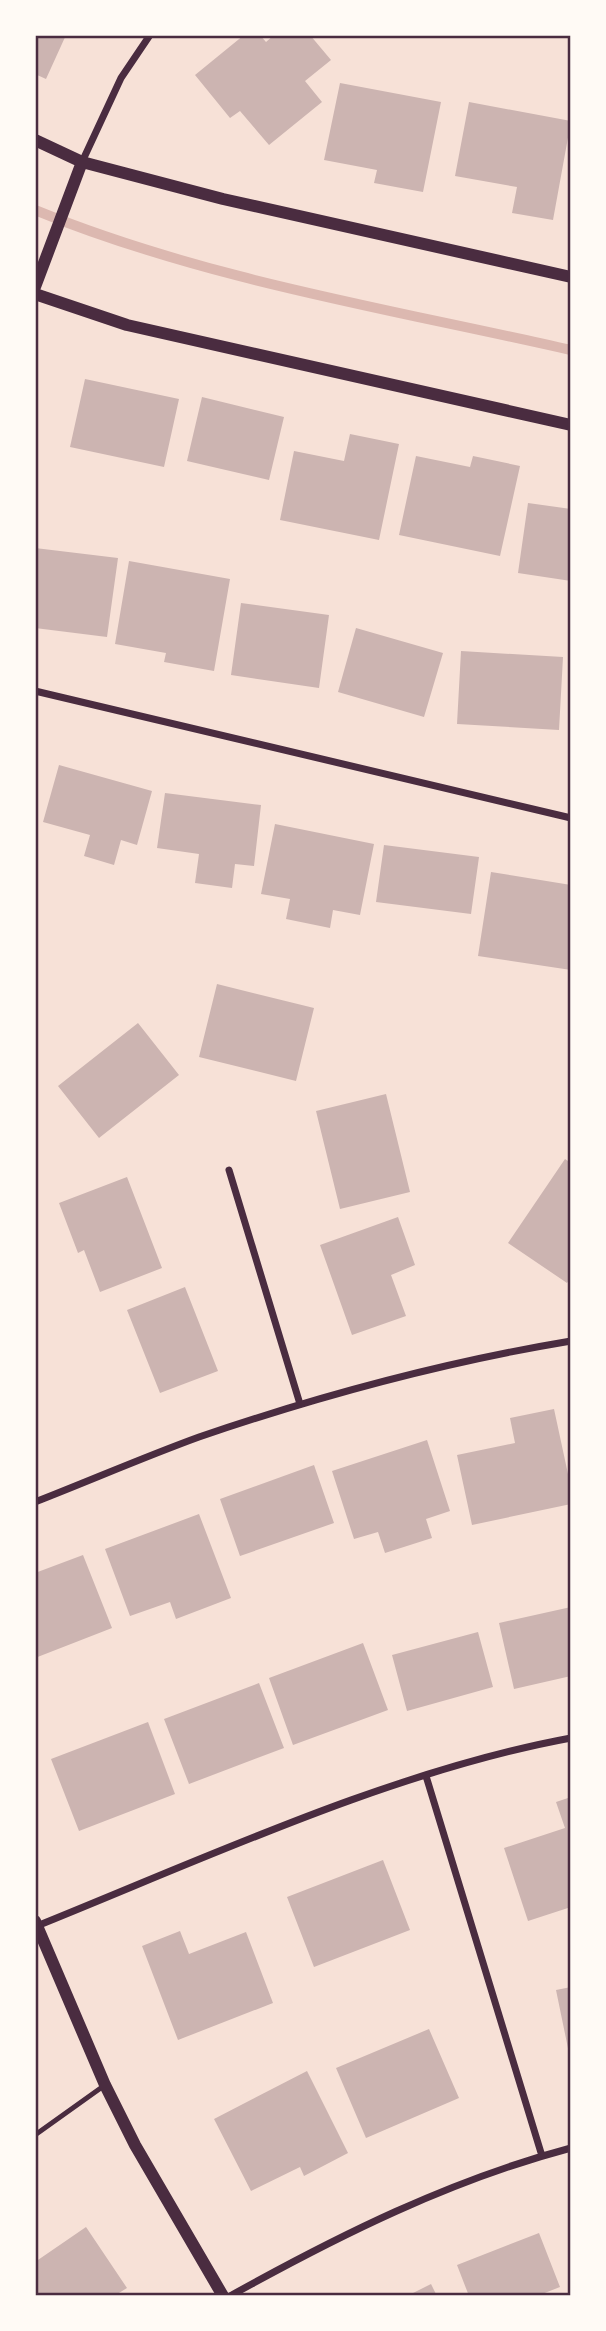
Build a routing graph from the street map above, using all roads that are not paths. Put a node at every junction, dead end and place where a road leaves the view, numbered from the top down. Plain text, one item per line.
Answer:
1 (150, 35) edge
2 (35, 140) edge
3 (82, 162) junction
4 (571, 277) edge
5 (35, 287) edge
6 (35, 294) edge
7 (571, 425) edge
8 (35, 691) edge
9 (571, 818) edge
10 (229, 1170) dead end
11 (571, 1342) edge
12 (300, 1405) junction
13 (35, 1502) edge
14 (571, 1738) edge
15 (426, 1776) junction
16 (36, 1923) edge
17 (105, 2085) junction
18 (35, 2135) edge
19 (571, 2148) edge
20 (542, 2156) junction
21 (223, 2296) edge
22 (230, 2296) edge

1 - 3 street
2 - 3 street
3 - 4 street
3 - 5 street
6 - 7 street
8 - 9 street
10 - 12 street
11 - 12 street
12 - 13 street
14 - 15 street
15 - 16 street
15 - 20 street
16 - 17 street
17 - 18 lane
17 - 21 street
19 - 20 street
20 - 22 street

